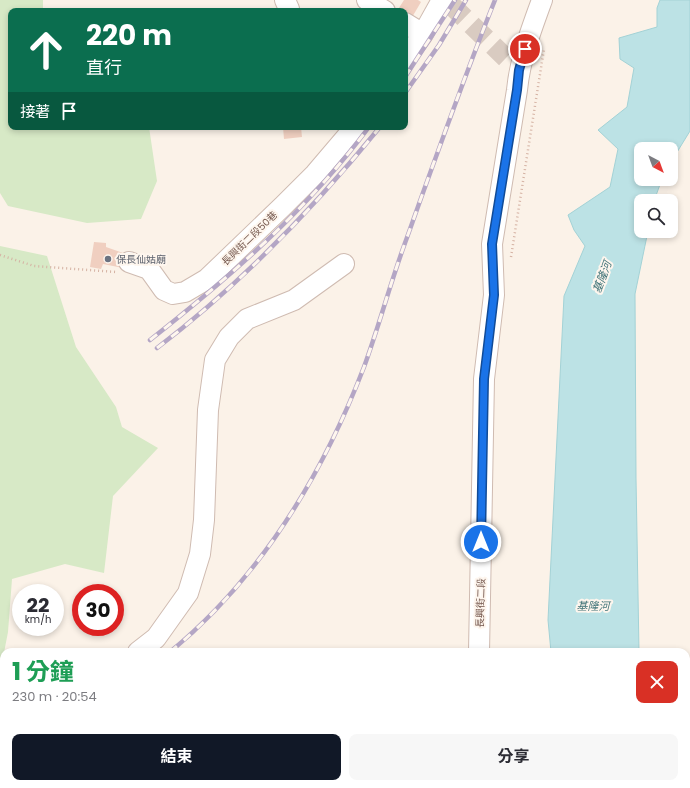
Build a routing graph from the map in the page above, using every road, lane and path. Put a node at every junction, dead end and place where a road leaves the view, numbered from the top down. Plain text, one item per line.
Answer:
1 (367, 0) edge
2 (542, 0) edge
3 (446, 1) edge
4 (380, 8) edge
5 (408, 25) edge
6 (423, 34) junction
7 (408, 56) edge
8 (352, 130) edge
9 (0, 255) edge
10 (129, 262) joint
11 (344, 264) dead end
12 (143, 648) edge
13 (479, 648) edge

1 - 4 street
2 - 13 street, 長興街二段
3 - 6 street
5 - 6 street
6 - 7 street
8 - 10 street, 長興街二段50巷
9 - 10 path
11 - 12 street

